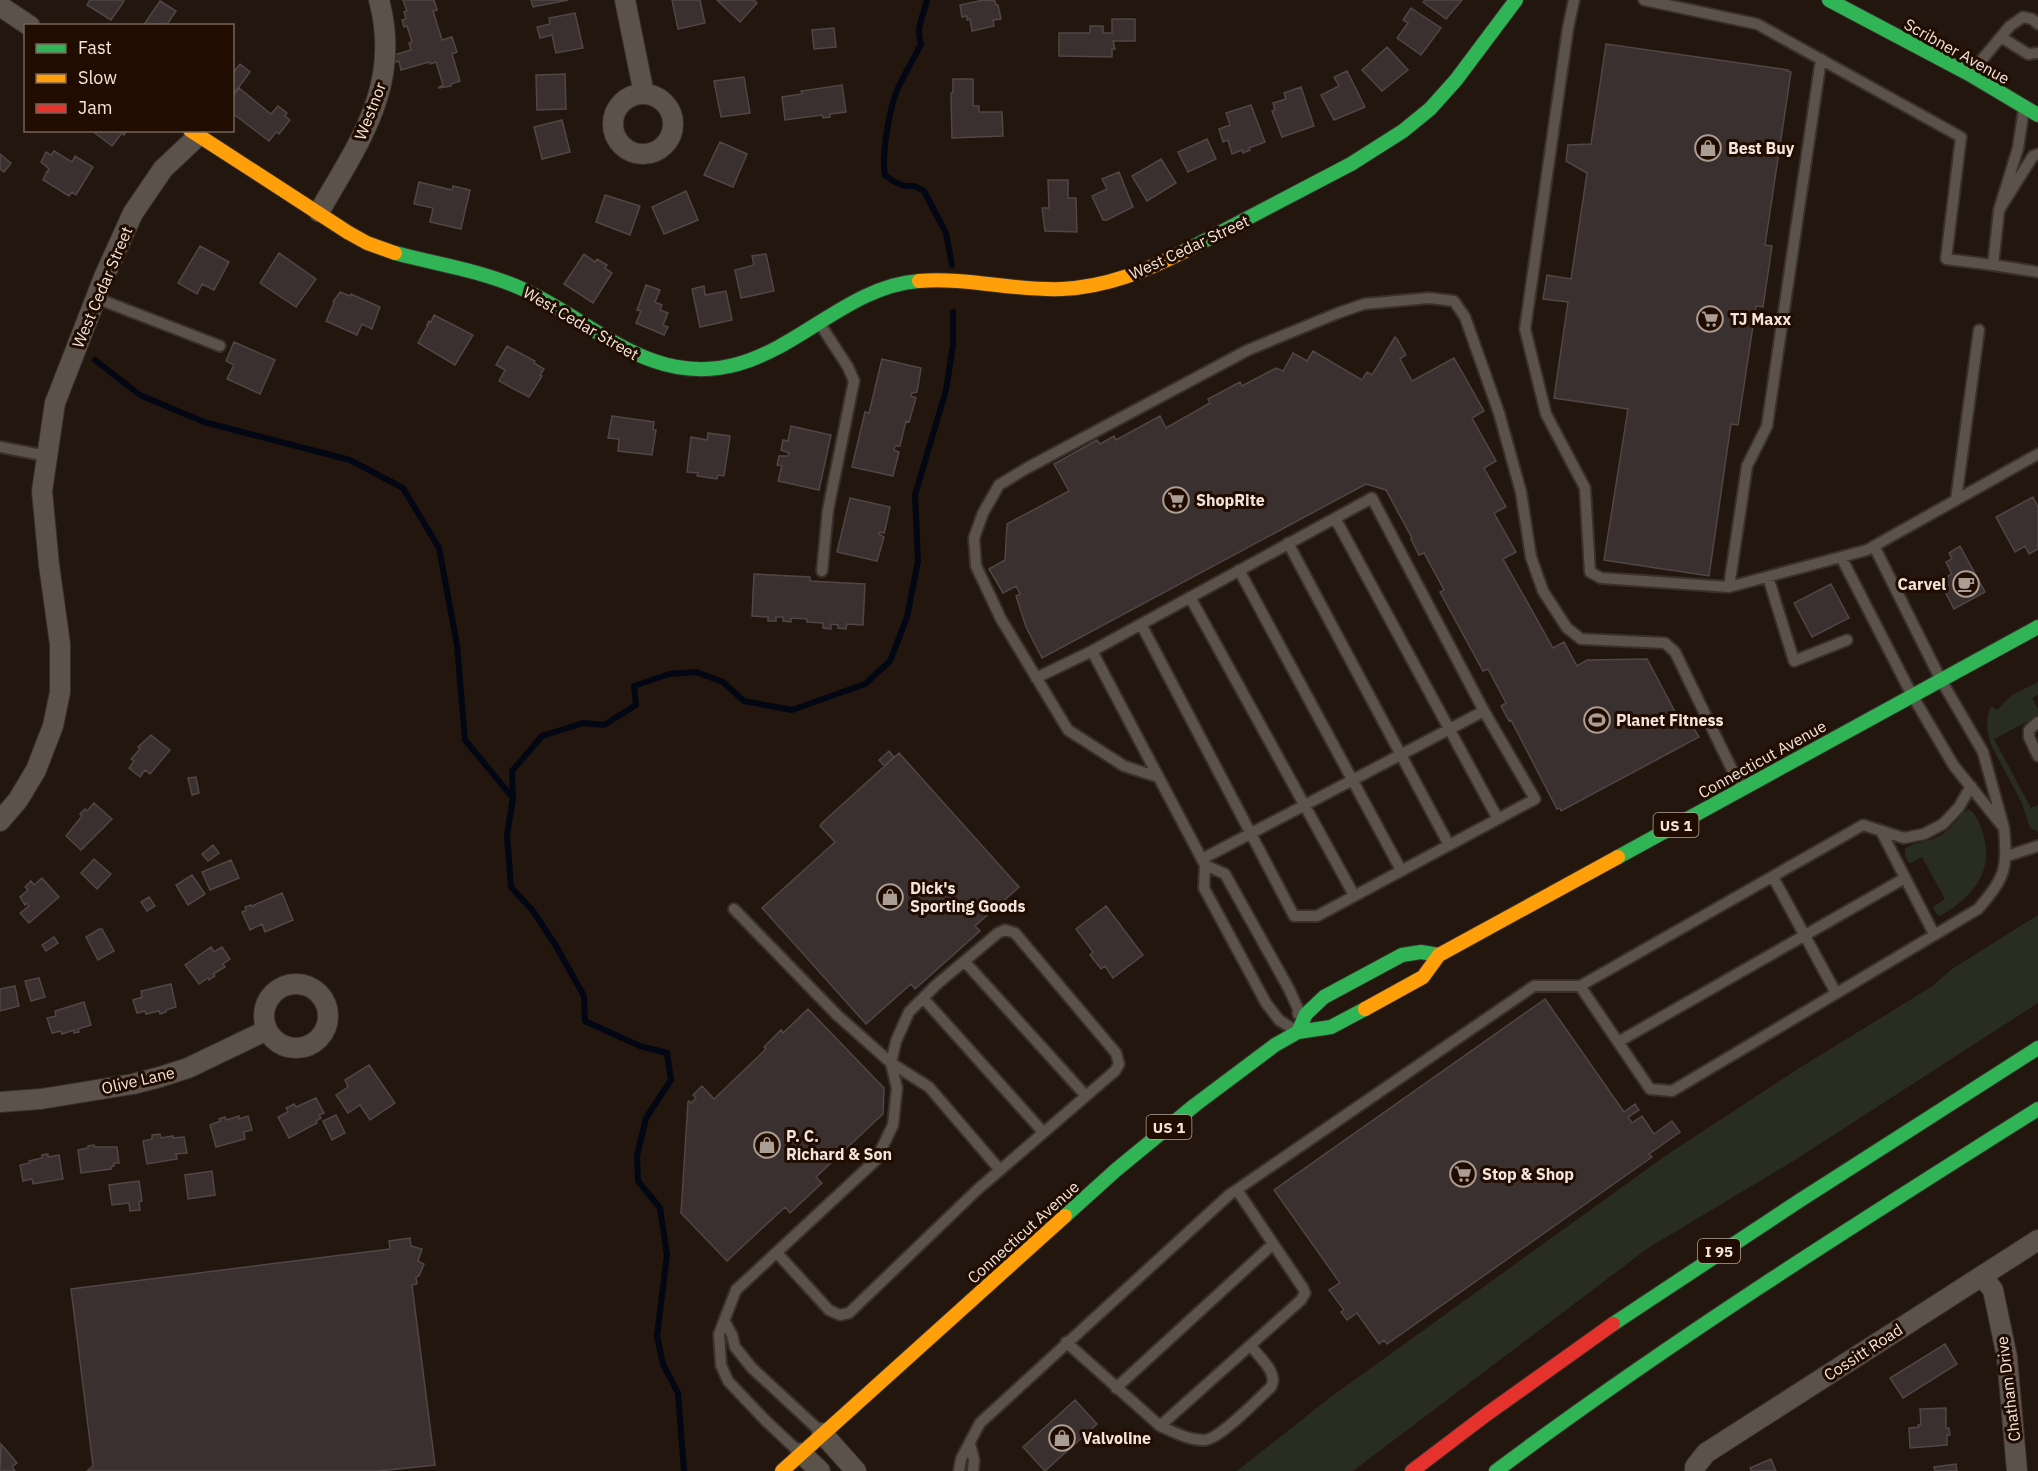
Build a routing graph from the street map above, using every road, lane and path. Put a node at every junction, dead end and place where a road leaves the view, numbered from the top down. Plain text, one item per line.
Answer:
1 (379, 0) edge
2 (625, 0) edge
3 (1516, 0) edge
4 (1574, 0) edge
5 (1644, 0) edge
6 (1828, 0) edge
7 (0, 6) edge
8 (27, 24) edge
9 (2038, 24) edge
10 (2001, 37) junction
11 (2038, 53) edge
12 (1821, 59) junction
13 (1969, 74) junction
14 (644, 94) dead end
15 (2024, 108) junction
16 (2038, 115) edge
17 (194, 133) edge
18 (2038, 154) edge
19 (1999, 210) junction
20 (319, 212) junction
21 (1993, 265) junction
22 (2038, 272) edge
23 (96, 298) junction
24 (820, 324) junction
25 (1979, 330) dead end
26 (220, 346) dead end
27 (0, 447) edge
28 (2038, 454) edge
29 (48, 456) junction
30 (1956, 500) junction
31 (1335, 518) junction
32 (1288, 543) junction
33 (1874, 546) junction
34 (1841, 557) junction
35 (822, 570) dead end
36 (1239, 570) junction
37 (1768, 577) junction
38 (1729, 587) junction
39 (1190, 597) junction
40 (1141, 624) junction
41 (2035, 632) edge
42 (1846, 640) dead end
43 (1092, 651) junction
44 (1036, 678) junction
45 (1941, 680) junction
46 (1912, 696) junction
47 (1484, 711) junction
48 (2038, 722) edge
49 (1449, 730) junction
50 (1401, 755) junction
51 (2038, 756) edge
52 (1158, 777) junction
53 (1353, 780) junction
54 (1971, 786) junction
55 (1741, 789) junction
56 (1304, 806) junction
57 (1498, 819) junction
58 (0, 821) edge
59 (2004, 828) junction
60 (1881, 831) junction
61 (1251, 834) junction
62 (1449, 845) junction
63 (2038, 846) edge
64 (2007, 856) junction
65 (1204, 862) junction
66 (1401, 870) junction
67 (1773, 877) junction
68 (1905, 878) junction
69 (1354, 896) junction
70 (734, 909) dead end
71 (1934, 934) junction
72 (1805, 935) junction
73 (1439, 955) junction
74 (965, 962) junction
75 (1580, 986) junction
76 (1836, 993) junction
77 (923, 998) junction
78 (267, 1030) dead end
79 (1298, 1032) junction
80 (1618, 1042) junction
81 (2038, 1048) edge
82 (891, 1063) junction
83 (1086, 1096) junction
84 (0, 1102) edge
85 (2038, 1109) edge
86 (1043, 1132) junction
87 (1000, 1170) junction
88 (1237, 1190) junction
89 (2038, 1240) edge
90 (1274, 1244) junction
91 (777, 1254) junction
92 (1982, 1276) junction
93 (725, 1322) junction
94 (1066, 1342) junction
95 (1251, 1346) junction
96 (1116, 1388) junction
97 (1160, 1426) junction
98 (822, 1433) junction
99 (970, 1444) junction
100 (801, 1453) junction
101 (782, 1471) edge
102 (820, 1471) edge
103 (856, 1471) edge
104 (959, 1471) edge
105 (973, 1471) edge
106 (1412, 1471) edge
107 (1496, 1471) edge
108 (1695, 1471) edge
109 (2017, 1471) edge

1 - 20 street, Westnor
2 - 14 street
3 - 24 main road, West Cedar Street
4 - 38 lane
5 - 12 lane
6 - 13 main road, Scribner Avenue
7 - 8 street
9 - 10 lane
10 - 11 lane
10 - 13 lane
12 - 21 lane
12 - 38 lane
13 - 15 main road, Scribner Avenue
15 - 16 main road, Scribner Avenue
15 - 19 lane
17 - 20 main road, West Cedar Street
17 - 23 street, West Cedar Street
18 - 19 lane
19 - 21 lane
20 - 24 main road, West Cedar Street
21 - 22 lane
23 - 26 lane
23 - 29 street, West Cedar Street
24 - 35 lane
25 - 30 lane
27 - 29 lane
28 - 30 lane
29 - 58 street, West Cedar Street
30 - 33 lane
31 - 32 lane
31 - 47 lane
31 - 49 lane
32 - 36 lane
32 - 50 lane
33 - 34 lane
33 - 45 lane
34 - 37 lane
34 - 46 lane
36 - 39 lane
36 - 53 lane
37 - 38 lane
37 - 42 lane
39 - 40 lane
39 - 56 lane
40 - 43 lane
40 - 61 lane
41 - 45 main road, Connecticut Avenue / US 1
43 - 44 lane
43 - 52 lane
44 - 52 lane
44 - 55 lane
45 - 46 main road, Connecticut Avenue / US 1
45 - 59 lane
46 - 54 lane
46 - 55 main road, Connecticut Avenue / US 1
47 - 49 lane
47 - 57 lane
48 - 51 lane
49 - 50 lane
49 - 57 lane
50 - 53 lane
50 - 62 lane
52 - 65 lane
53 - 56 lane
53 - 66 lane
54 - 59 lane
54 - 60 lane
55 - 73 main road, Connecticut Avenue / US 1
56 - 61 lane
56 - 69 lane
57 - 62 lane
59 - 64 lane
60 - 67 lane
60 - 68 lane
61 - 65 lane
61 - 69 lane
62 - 66 lane
63 - 64 lane
64 - 71 lane
65 - 79 lane
65 - 79 lane
66 - 69 lane
67 - 72 lane
67 - 75 lane
68 - 71 lane
68 - 72 lane
70 - 82 lane
71 - 76 lane
72 - 76 lane
72 - 80 lane
73 - 79 main road, Connecticut Avenue / US 1
73 - 79 main road, Connecticut Avenue / US 1
74 - 77 lane
74 - 83 lane
74 - 83 lane
75 - 80 lane
75 - 88 lane
76 - 80 lane
77 - 82 lane
77 - 86 lane
78 - 84 street, Olive Lane
79 - 98 main road, Connecticut Avenue / US 1
81 - 106 main road, I 95
82 - 87 lane
82 - 91 lane
83 - 86 lane
85 - 107 main road
86 - 87 lane
87 - 91 lane
88 - 90 lane
88 - 94 lane
89 - 92 street, Cossitt Road
90 - 95 lane
90 - 96 lane
91 - 93 lane
92 - 108 street, Cossitt Road
92 - 109 street, Chatham Drive
93 - 98 lane
93 - 100 lane
94 - 96 lane
94 - 99 lane
95 - 97 lane
95 - 97 lane
96 - 97 lane
98 - 100 main road, Connecticut Avenue / US 1
98 - 103 street
99 - 104 lane
99 - 105 lane
100 - 101 main road, Connecticut Avenue / US 1
100 - 102 street

